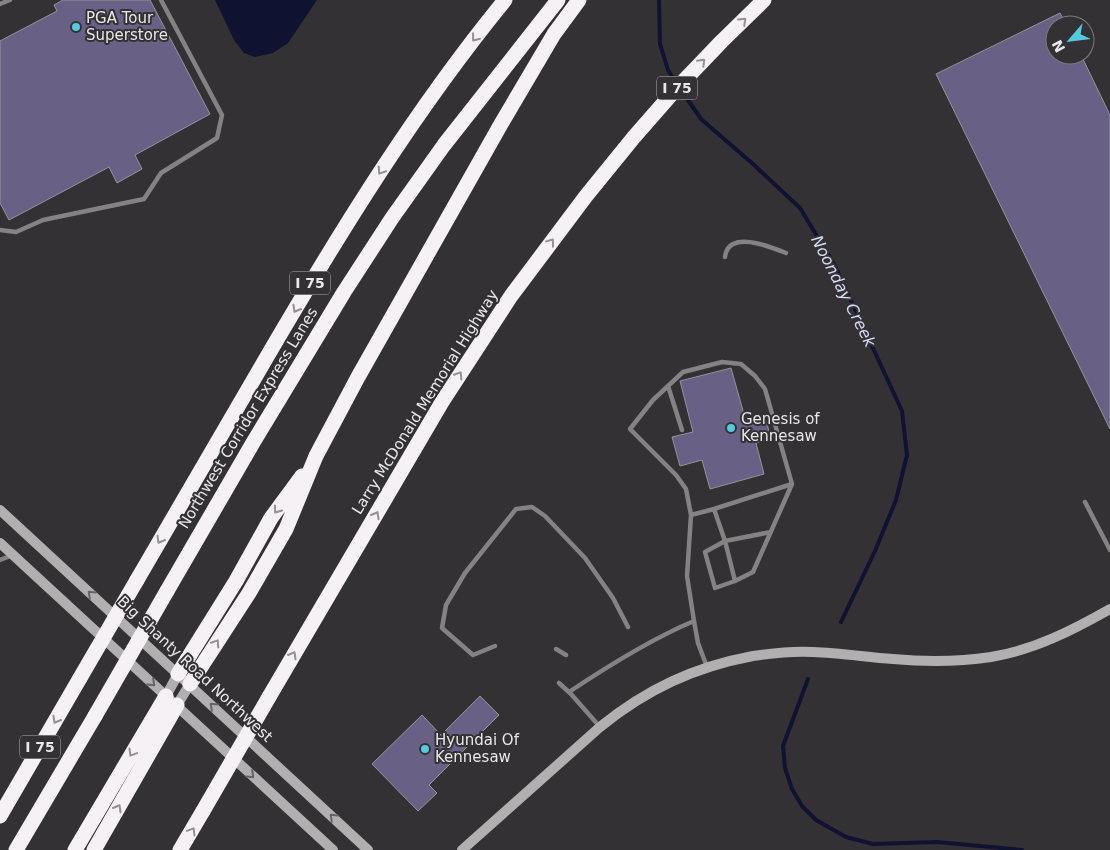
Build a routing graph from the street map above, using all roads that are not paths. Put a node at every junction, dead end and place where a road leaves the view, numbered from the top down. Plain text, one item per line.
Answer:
1 (10, 0) edge
2 (161, 0) edge
3 (505, 0) edge
4 (558, 0) edge
5 (579, 0) edge
6 (764, 0) edge
7 (0, 4) edge
8 (0, 230) edge
9 (786, 253) dead end
10 (725, 256) dead end
11 (668, 386) junction
12 (682, 430) dead end
13 (792, 484) junction
14 (1085, 502) dead end
15 (714, 509) junction
16 (0, 510) edge
17 (691, 515) junction
18 (771, 532) junction
19 (725, 541) junction
20 (0, 543) edge
21 (1110, 550) edge
22 (13, 555) junction
23 (0, 560) edge
24 (735, 580) junction
25 (1110, 609) edge
26 (694, 621) junction
27 (628, 627) dead end
28 (495, 646) dead end
29 (556, 649) dead end
30 (566, 655) dead end
31 (707, 667) junction
32 (184, 679) junction
33 (559, 683) dead end
34 (569, 692) junction
35 (171, 701) junction
36 (600, 727) junction
37 (0, 816) edge
38 (16, 850) edge
39 (75, 850) edge
40 (94, 850) edge
41 (180, 850) edge
42 (333, 850) edge
43 (368, 850) edge
44 (462, 850) edge

1 - 7 lane
2 - 8 lane
3 -> 37 highway, I 75, bridge
4 - 38 highway, Northwest Corridor Express Lanes, bridge
5 - 32 highway
41 -> 6 highway, Larry McDonald Memorial Highway / I 75, bridge
9 - 10 lane
11 - 12 lane
11 - 13 lane
11 - 17 lane
13 - 15 lane
13 - 18 lane
14 - 21 lane
15 - 17 lane
15 - 19 lane
32 -> 16 street, Big Shanty Road Northwest
17 - 26 lane
18 - 19 lane
18 - 24 lane
19 - 24 lane
19 - 24 lane
20 - 22 street
22 - 23 lane
22 -> 35 street
25 - 31 street
26 - 31 lane
26 - 34 lane
27 - 28 lane
29 - 30 lane
31 - 36 street
32 - 35 street
32 - 35 street
43 -> 32 street, Big Shanty Road Northwest
33 - 34 lane
34 - 36 lane
35 -> 39 highway
40 -> 35 highway
35 -> 42 street
36 - 44 street

